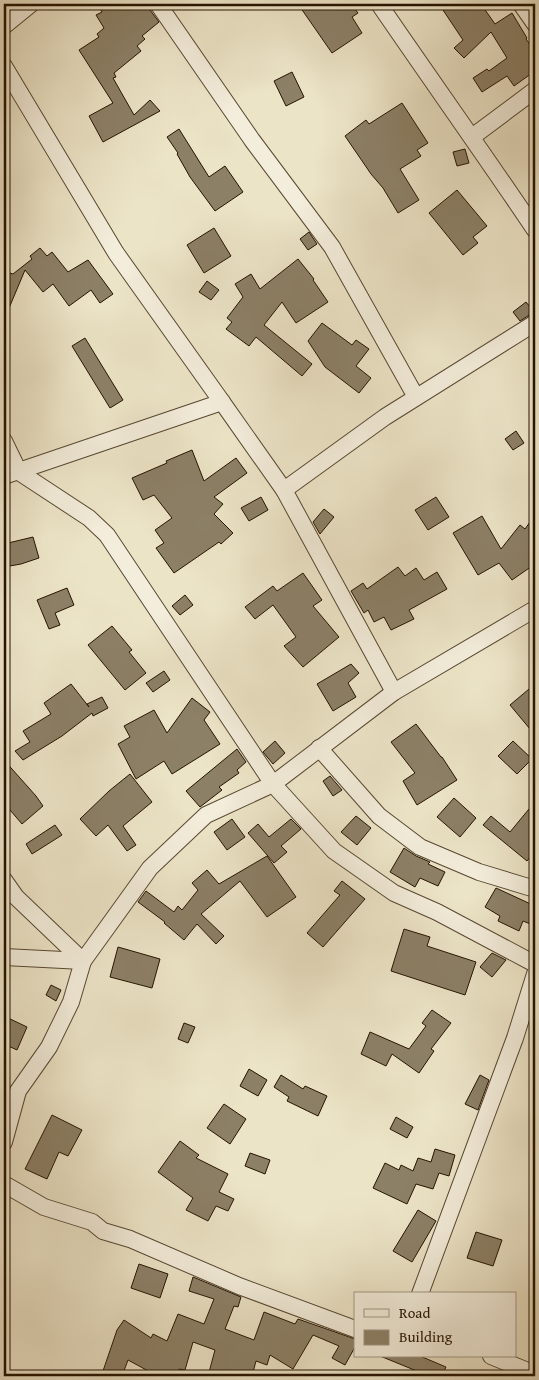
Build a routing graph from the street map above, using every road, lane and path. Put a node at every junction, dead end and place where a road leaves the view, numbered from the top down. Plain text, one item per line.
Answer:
1 (31, 4) edge
2 (158, 4) edge
3 (380, 4) edge
4 (521, 4) edge
5 (535, 24) edge
6 (4, 26) edge
7 (4, 66) edge
8 (535, 90) edge
9 (472, 137) junction
10 (535, 230) edge
11 (535, 323) edge
12 (416, 397) junction
13 (222, 402) junction
14 (4, 441) edge
15 (11, 474) edge
16 (284, 490) junction
17 (535, 609) edge
18 (394, 692) junction
19 (319, 748) junction
20 (272, 784) junction
21 (4, 880) edge
22 (535, 889) edge
23 (4, 957) edge
24 (83, 961) junction
25 (535, 964) edge
26 (535, 974) edge
27 (4, 1142) edge
28 (4, 1184) edge
29 (421, 1292) edge
30 (354, 1329) edge
31 (496, 1358) edge
32 (535, 1374) edge

1 - 6 street
2 - 12 street
3 - 9 street
4 - 5 street
7 - 13 street
8 - 9 street
9 - 10 street
11 - 12 street
12 - 16 street
13 - 15 street
13 - 16 street
14 - 15 street
15 - 20 street
16 - 18 street
17 - 18 street
18 - 19 street
19 - 20 street
19 - 22 street
20 - 24 street
20 - 25 street
21 - 24 street
23 - 24 street
24 - 27 street
26 - 29 street
28 - 30 street
31 - 32 street

